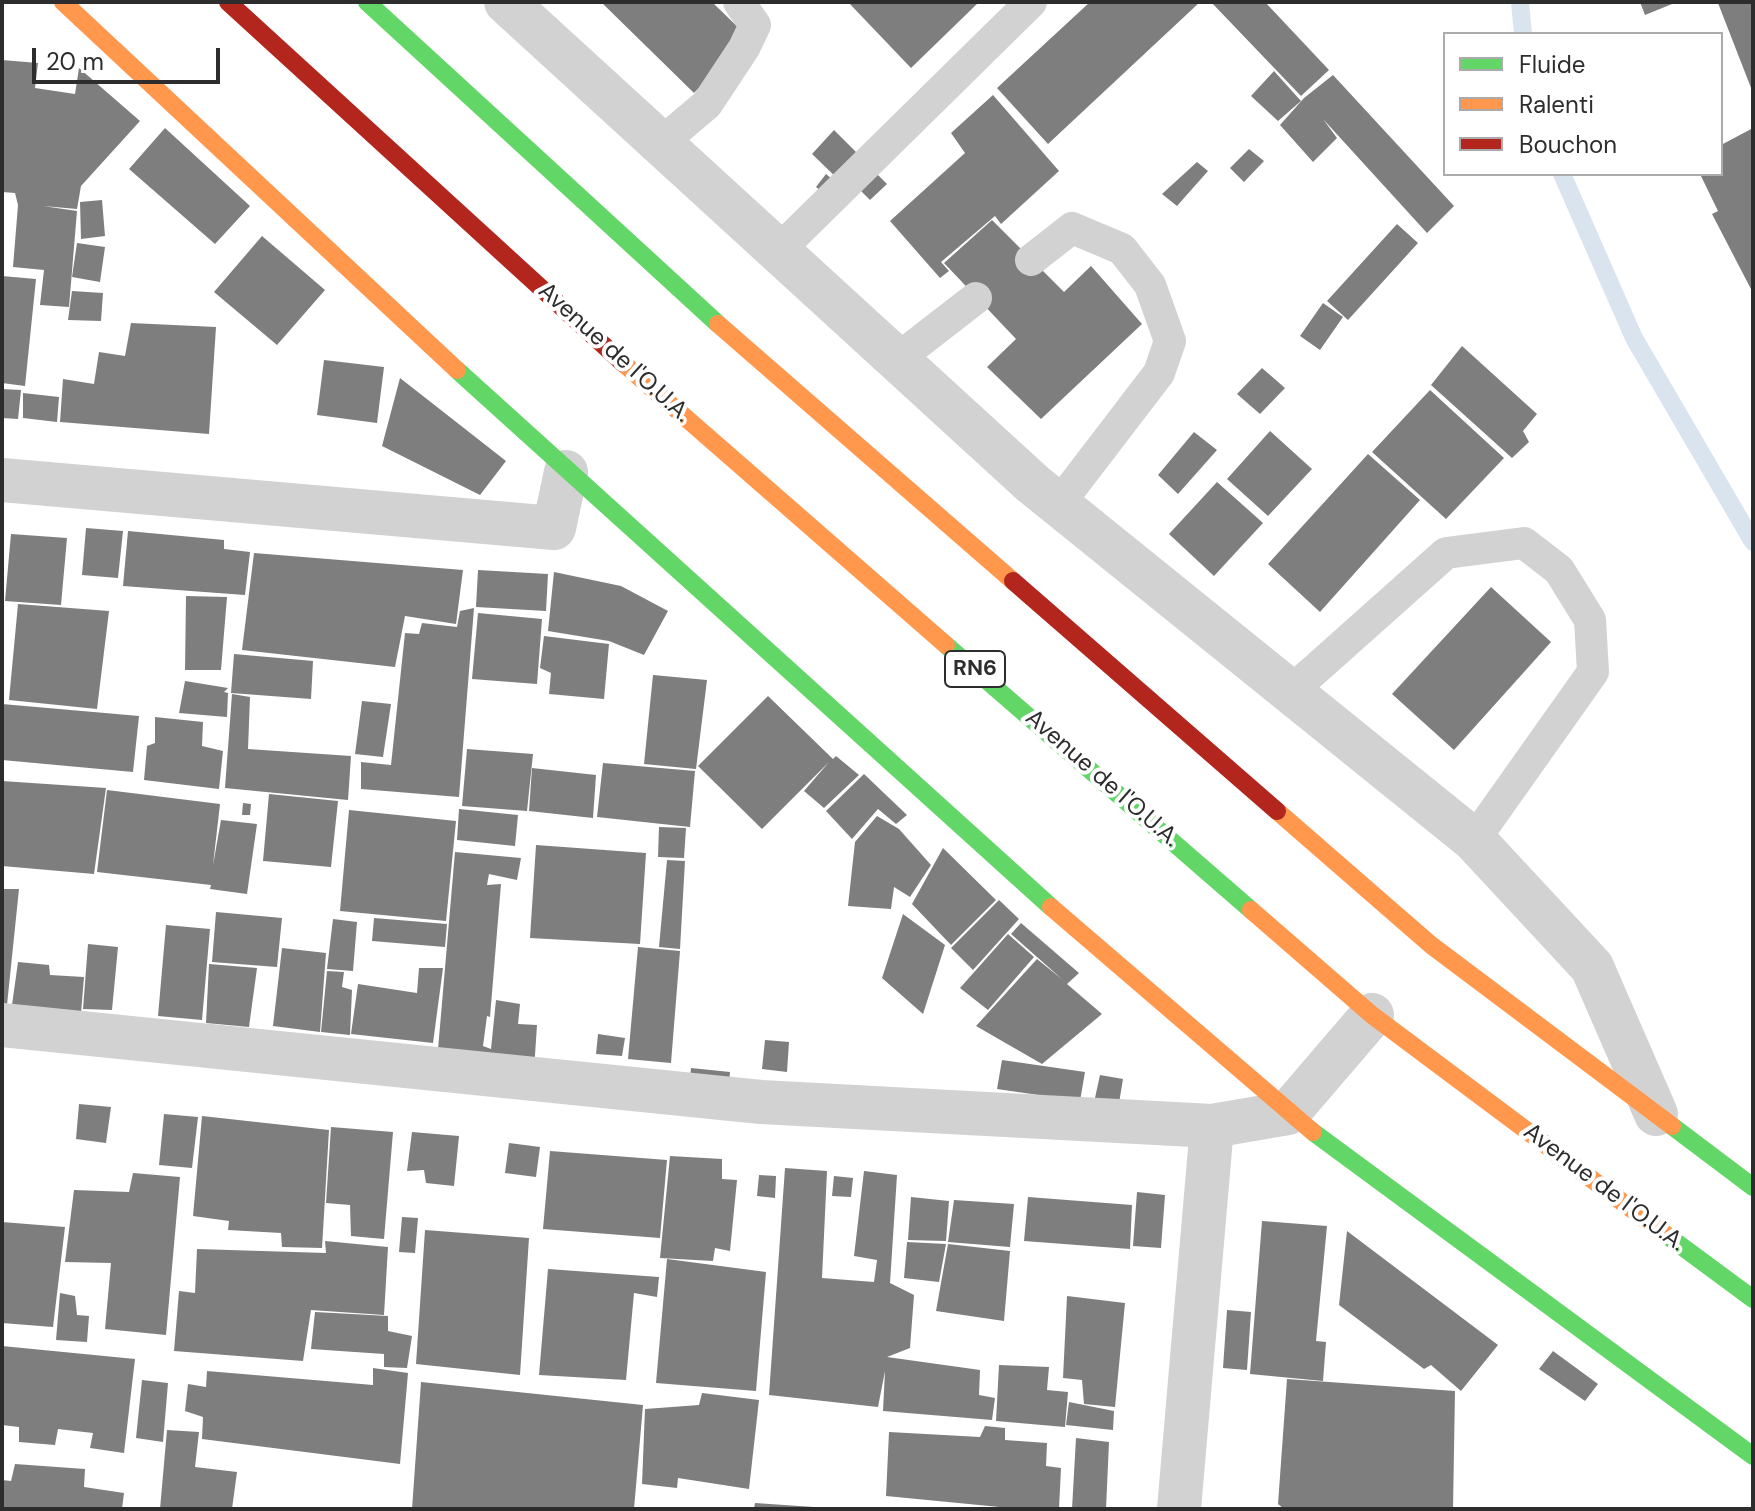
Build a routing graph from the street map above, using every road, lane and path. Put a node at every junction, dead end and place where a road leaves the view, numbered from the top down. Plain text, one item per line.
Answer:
1 (63, 2) edge
2 (228, 2) edge
3 (367, 2) edge
4 (506, 2) edge
5 (739, 2) edge
6 (1031, 2) edge
7 (661, 143) junction
8 (777, 252) junction
9 (1031, 260) dead end
10 (976, 298) dead end
11 (896, 360) junction
12 (566, 472) junction
13 (2, 480) edge
14 (1058, 505) junction
15 (1289, 693) junction
16 (1474, 840) junction
17 (1372, 1015) junction
18 (2, 1025) edge
19 (1288, 1113) junction
20 (1656, 1114) junction
21 (1212, 1126) junction
22 (1753, 1187) edge
23 (1753, 1299) edge
24 (1753, 1456) edge
25 (1179, 1509) edge

1 - 12 main road
2 - 17 main road, Avenue de l'O.U.A. / RN6
3 - 20 main road
4 - 7 street
5 - 7 lane
6 - 8 lane
7 - 8 street
8 - 11 street
9 - 14 lane
10 - 11 lane
11 - 14 street
12 - 13 street
12 - 19 main road
14 - 15 street
15 - 16 street
15 - 16 lane
16 - 20 street
17 - 19 street
17 - 23 main road, Avenue de l'O.U.A. / RN6
18 - 21 street
19 - 21 street
19 - 24 main road
20 - 22 main road
21 - 25 street

